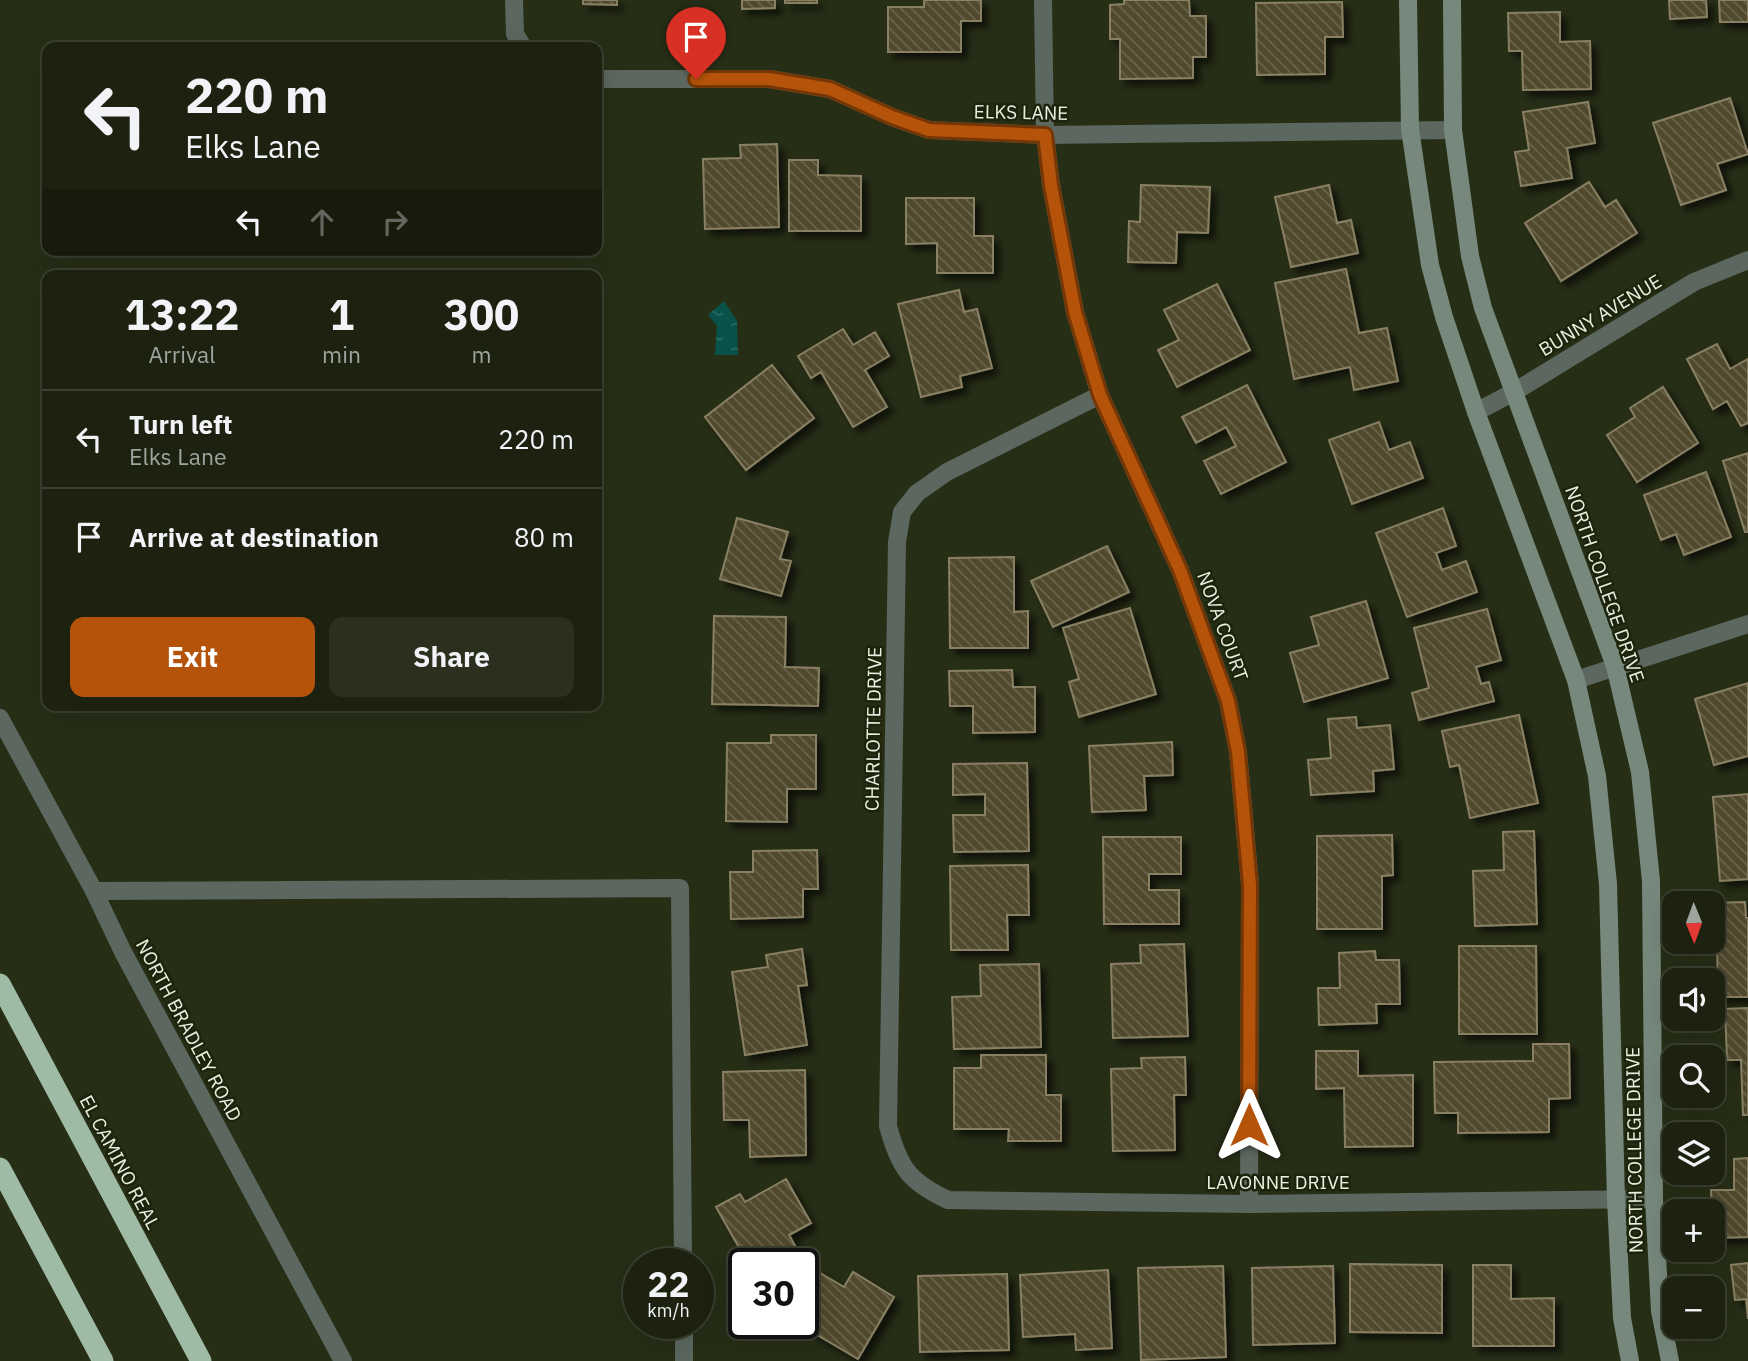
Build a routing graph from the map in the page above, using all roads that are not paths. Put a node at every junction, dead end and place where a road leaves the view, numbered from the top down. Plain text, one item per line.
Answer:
1 (514, 0) edge
2 (1043, 0) edge
3 (1408, 0) edge
4 (1452, 0) edge
5 (520, 42) edge
6 (602, 79) edge
7 (1410, 129) junction
8 (1453, 130) junction
9 (1045, 135) junction
10 (1748, 260) edge
11 (1514, 392) junction
12 (1100, 395) junction
13 (1476, 412) junction
14 (1748, 624) edge
15 (1615, 666) junction
16 (1576, 680) junction
17 (0, 719) edge
18 (94, 891) junction
19 (0, 984) edge
20 (0, 1168) edge
21 (909, 1175) joint
22 (1654, 1199) junction
23 (1616, 1200) junction
24 (1249, 1204) junction
25 (683, 1248) edge
26 (684, 1339) edge
27 (103, 1361) edge
28 (201, 1361) edge
29 (343, 1361) edge
30 (684, 1361) edge
31 (1630, 1361) edge
32 (1670, 1361) edge

1 - 5 street
2 - 9 street, NOVA COURT
3 - 7 street, NORTH COLLEGE DRIVE
4 - 8 street, NORTH COLLEGE DRIVE
6 - 9 street, ELKS LANE
7 - 8 street, ELKS LANE
7 - 9 street, ELKS LANE
7 - 13 street, NORTH COLLEGE DRIVE
8 - 11 street, NORTH COLLEGE DRIVE
9 - 12 street, NOVA COURT
10 - 11 street, BUNNY AVENUE
11 - 13 street, BUNNY AVENUE
11 - 15 street, NORTH COLLEGE DRIVE
12 - 21 street, CHARLOTTE DRIVE
12 - 24 street, NOVA COURT
13 - 16 street, NORTH COLLEGE DRIVE
14 - 15 street
15 - 16 street
15 - 22 street, NORTH COLLEGE DRIVE
16 - 23 street, NORTH COLLEGE DRIVE
17 - 18 street, NORTH BRADLEY ROAD
18 - 25 street
18 - 29 street, NORTH BRADLEY ROAD
19 - 28 highway, EL CAMINO REAL
20 - 27 highway
21 - 24 street, LAVONNE DRIVE
22 - 23 street, LAVONNE DRIVE
22 - 32 street, NORTH COLLEGE DRIVE
23 - 24 street, LAVONNE DRIVE
23 - 31 street, NORTH COLLEGE DRIVE
26 - 30 street

